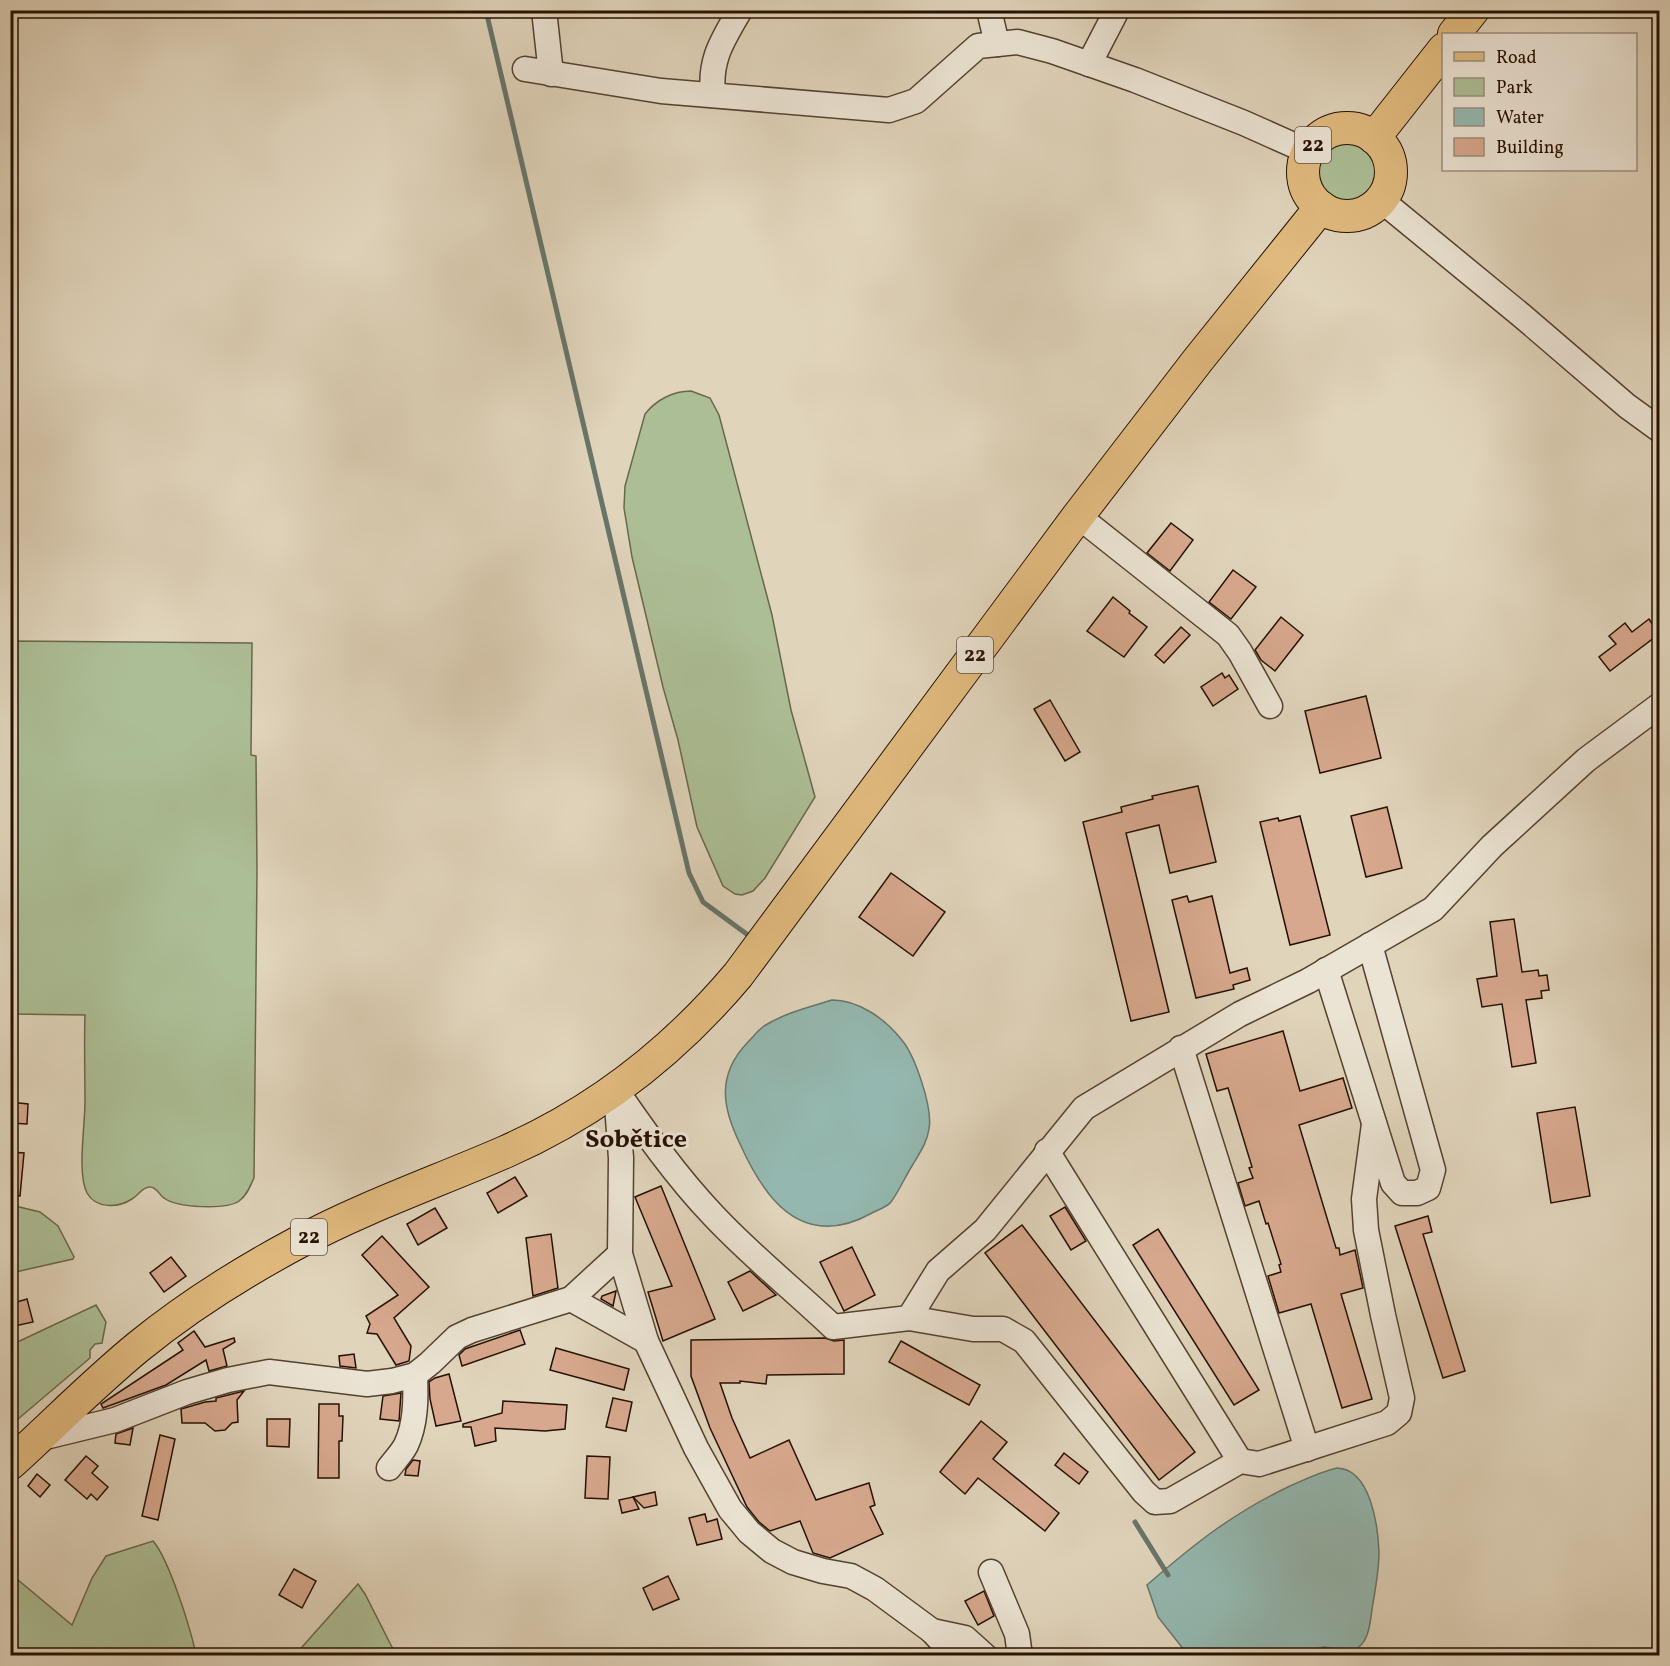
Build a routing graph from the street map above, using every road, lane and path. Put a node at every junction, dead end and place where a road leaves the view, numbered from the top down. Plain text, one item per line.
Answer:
1 (544, 10) edge
2 (740, 10) edge
3 (989, 10) edge
4 (1118, 10) edge
5 (1473, 10) edge
6 (1456, 33) edge
7 (997, 44) junction
8 (1442, 50) edge
9 (1089, 64) junction
10 (525, 69) dead end
11 (551, 74) junction
12 (713, 95) junction
13 (1374, 138) junction
14 (1309, 152) junction
15 (1381, 200) junction
16 (1321, 207) junction
17 (1659, 430) edge
18 (1078, 516) junction
19 (1659, 705) edge
20 (1270, 706) dead end
21 (1371, 945) junction
22 (1326, 970) junction
23 (1181, 1048) junction
24 (616, 1090) junction
25 (1374, 1124) junction
26 (1047, 1151) junction
27 (621, 1254) junction
28 (571, 1299) junction
29 (909, 1318) junction
30 (646, 1341) junction
31 (415, 1375) junction
32 (1307, 1449) junction
33 (19, 1452) edge
34 (1239, 1461) junction
35 (389, 1468) dead end
36 (991, 1572) dead end
37 (932, 1631) junction
38 (955, 1656) edge
39 (986, 1656) edge
40 (1020, 1656) edge

1 - 11 street
2 - 12 street
3 - 7 street
4 - 9 street
5 - 6 main road
7 - 9 street
7 - 12 street
8 - 13 main road
9 - 14 street
10 - 11 street
11 - 12 street
13 - 14 main road, 22
13 - 15 main road
14 - 16 main road, 22
15 - 16 main road
15 - 17 street
16 - 18 main road, 22
18 - 20 street
18 - 24 main road, 22
19 - 21 street
21 - 22 street
21 - 25 street
22 - 23 street
22 - 25 street
23 - 26 street
23 - 32 street
24 - 27 street
24 - 29 street
24 - 33 main road, 22
25 - 32 street
26 - 29 street
26 - 34 street
27 - 28 street
27 - 30 street
28 - 30 street
28 - 31 street
29 - 34 street
30 - 37 street
31 - 33 street
31 - 35 street
32 - 34 street
36 - 40 street
37 - 38 street
37 - 39 street

